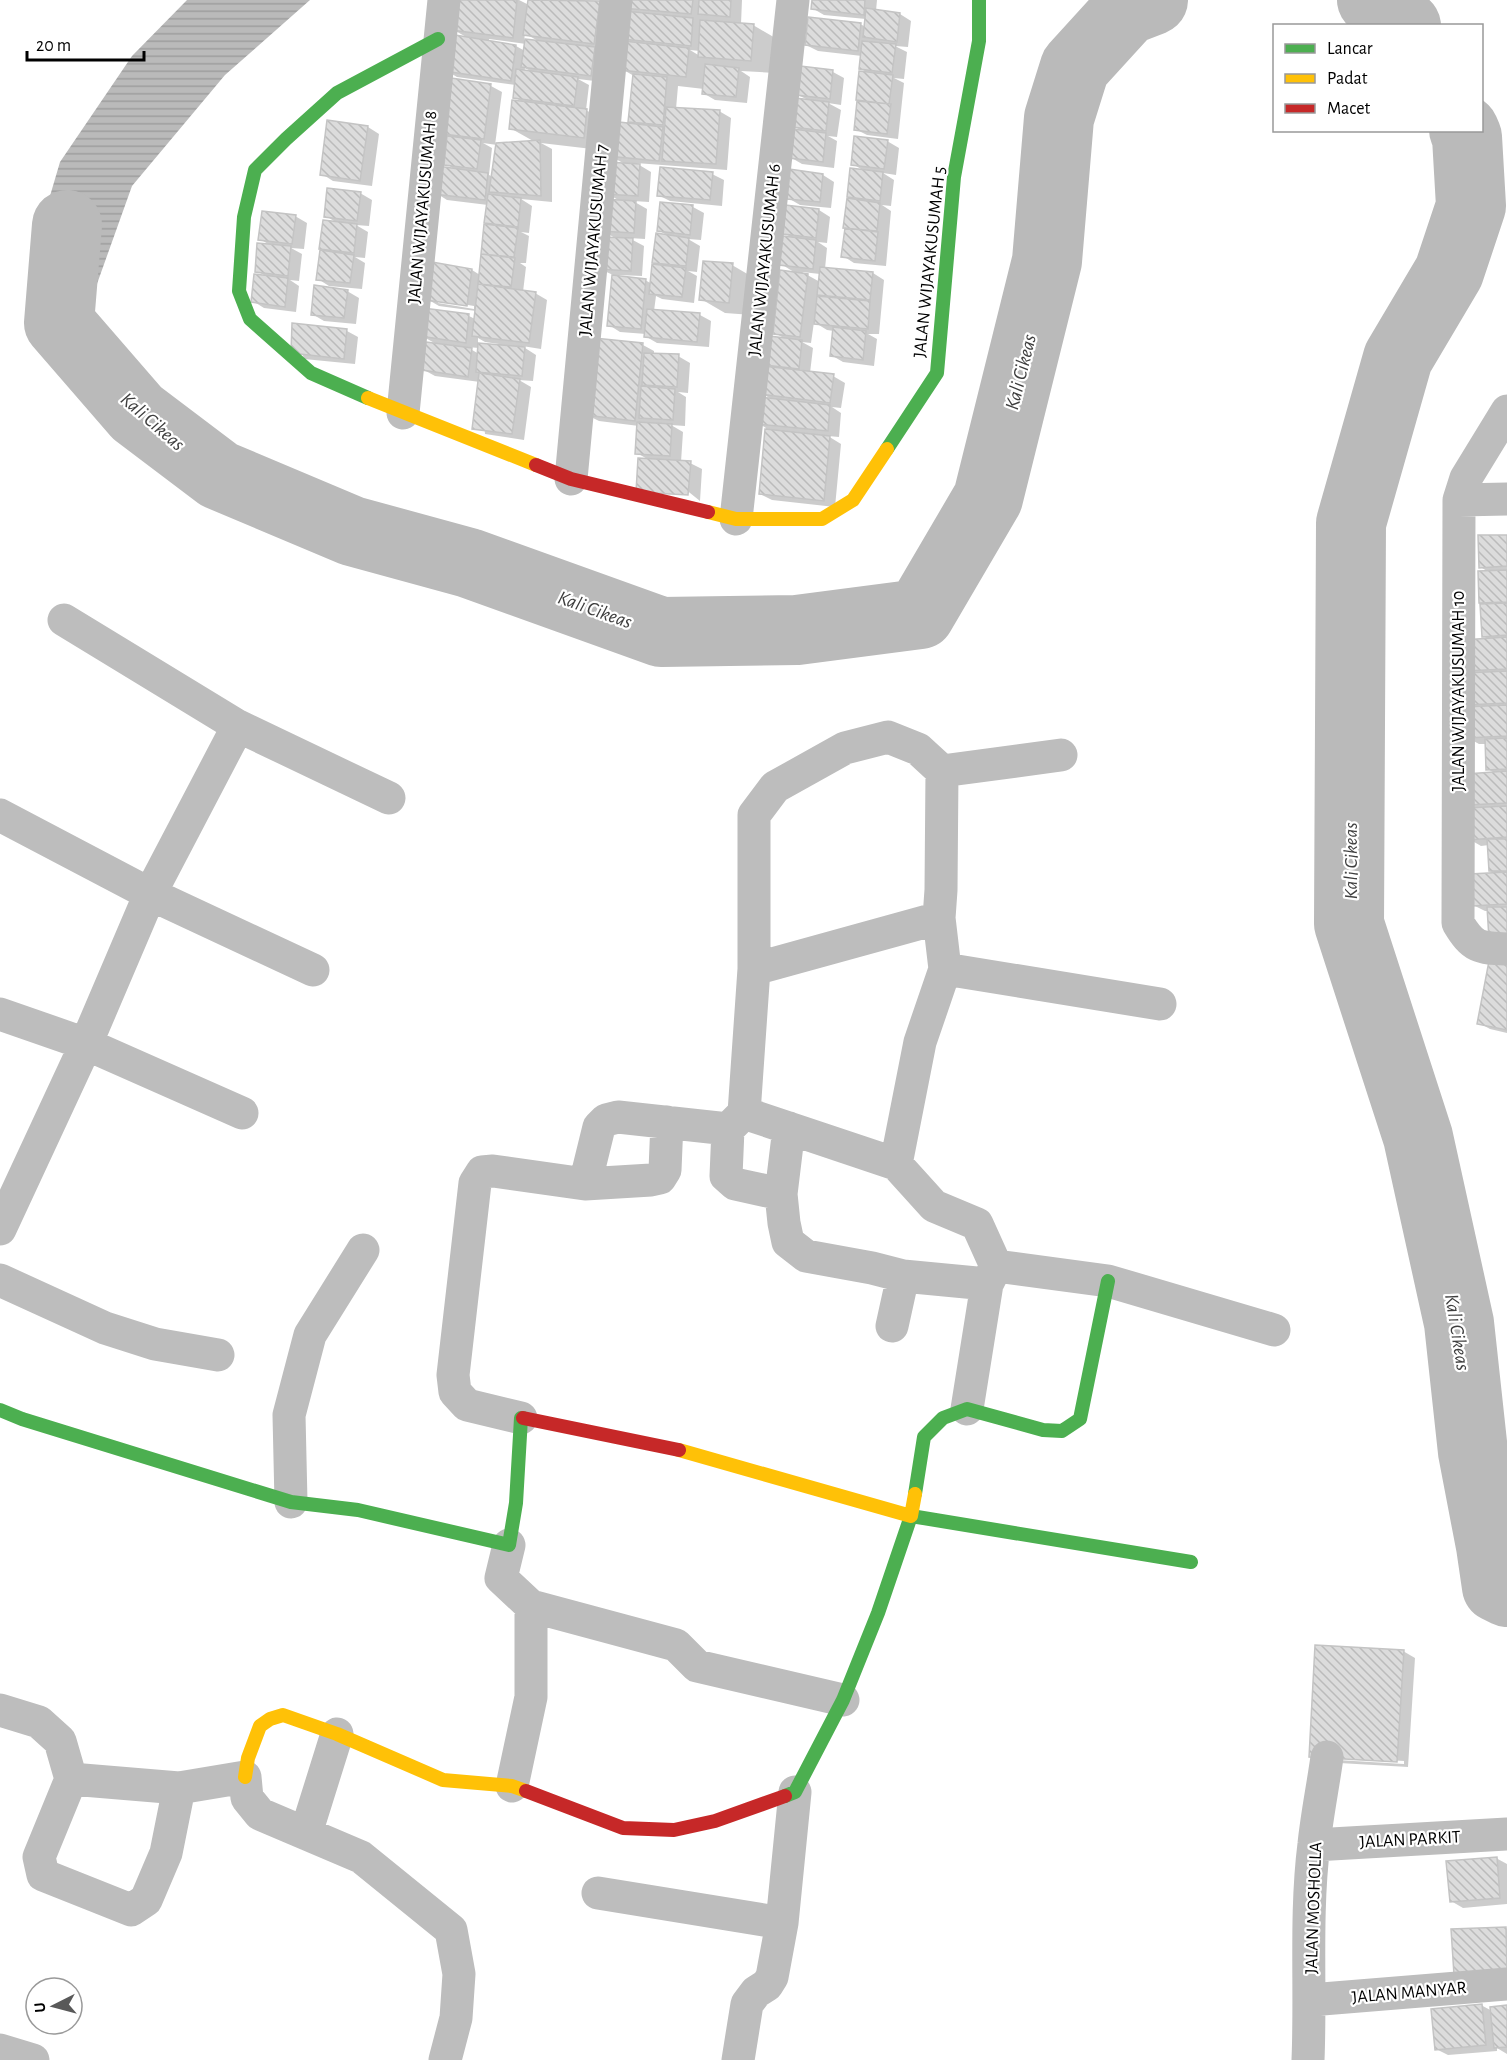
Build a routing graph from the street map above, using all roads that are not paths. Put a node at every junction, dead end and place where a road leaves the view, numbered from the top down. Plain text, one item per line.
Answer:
1 (444, 0) edge
2 (616, 0) edge
3 (793, 0) edge
4 (979, 0) edge
5 (438, 39) junction
6 (1507, 411) edge
7 (403, 413) junction
8 (571, 479) junction
9 (1459, 500) junction
10 (1507, 500) edge
11 (735, 519) junction
12 (64, 620) dead end
13 (238, 726) junction
14 (1061, 754) dead end
15 (942, 771) junction
16 (390, 798) dead end
17 (0, 815) edge
18 (150, 894) junction
19 (939, 918) junction
20 (1507, 949) edge
21 (754, 969) junction
22 (945, 969) junction
23 (312, 970) dead end
24 (1160, 1004) dead end
25 (0, 1014) edge
26 (86, 1044) junction
27 (242, 1113) dead end
28 (736, 1121) junction
29 (667, 1122) junction
30 (789, 1128) junction
31 (896, 1164) junction
32 (585, 1184) junction
33 (781, 1194) junction
34 (0, 1229) edge
35 (363, 1250) dead end
36 (991, 1275) junction
37 (903, 1276) junction
38 (0, 1280) edge
39 (1108, 1281) junction
40 (892, 1326) dead end
41 (1274, 1330) dead end
42 (218, 1355) dead end
43 (967, 1409) junction
44 (0, 1410) edge
45 (521, 1418) junction
46 (291, 1502) junction
47 (911, 1516) junction
48 (509, 1545) junction
49 (1191, 1563) dead end
50 (531, 1606) junction
51 (843, 1700) junction
52 (0, 1710) edge
53 (336, 1734) junction
54 (1327, 1757) dead end
55 (244, 1777) junction
56 (71, 1779) junction
57 (512, 1786) junction
58 (179, 1788) junction
59 (795, 1792) junction
60 (306, 1833) junction
61 (1507, 1834) edge
62 (1314, 1845) junction
63 (598, 1893) dead end
64 (782, 1923) junction
65 (1507, 1984) edge
66 (1310, 2000) junction
67 (0, 2050) edge
68 (33, 2060) edge
69 (445, 2060) edge
70 (738, 2060) edge
71 (1308, 2060) edge

1 - 5 street, JALAN WIJAYAKUSUMAH 8
2 - 8 street, JALAN WIJAYAKUSUMAH 7
3 - 11 street, JALAN WIJAYAKUSUMAH 6
4 - 11 street, JALAN WIJAYAKUSUMAH 5
5 - 7 street, JALAN WIJAYAKUSUMAH 8
5 - 7 street, JALAN WIJAYAKUSUMAH 5
6 - 9 street, JALAN WIJAYAKUSUMAH 10
7 - 8 street, JALAN WIJAYAKUSUMAH 5
8 - 11 street, JALAN WIJAYAKUSUMAH 5
9 - 10 street
9 - 20 street, JALAN WIJAYAKUSUMAH 10
12 - 13 street
13 - 16 street
13 - 18 street
14 - 15 street
15 - 19 street
15 - 21 street
17 - 18 street
18 - 23 street
18 - 26 street
19 - 21 street
19 - 22 street
21 - 28 street
22 - 24 street
22 - 31 street
25 - 26 street
26 - 27 street
26 - 34 street
28 - 29 street
28 - 30 street
28 - 33 street
29 - 32 street
29 - 32 street
30 - 31 street
30 - 33 street
31 - 36 street
32 - 45 street
33 - 37 street
35 - 46 street
36 - 37 street
36 - 39 street
36 - 43 street
37 - 40 street
38 - 42 street
39 - 41 street
39 - 43 street
43 - 47 street
44 - 46 street
45 - 47 street
45 - 48 street
46 - 48 street
47 - 49 street
47 - 51 street
48 - 50 street
50 - 51 street
50 - 57 street
51 - 59 street
52 - 56 street
53 - 55 street
53 - 57 street
53 - 60 street
54 - 62 street, JALAN MOSHOLLA
55 - 58 street
55 - 60 street
56 - 58 street
56 - 58 street
57 - 59 street
59 - 64 street
60 - 69 street
61 - 62 street, JALAN PARKIT
62 - 66 street, JALAN MOSHOLLA
63 - 64 street
64 - 70 street
65 - 66 street, JALAN MANYAR
66 - 71 street, JALAN MOSHOLLA
67 - 68 street

